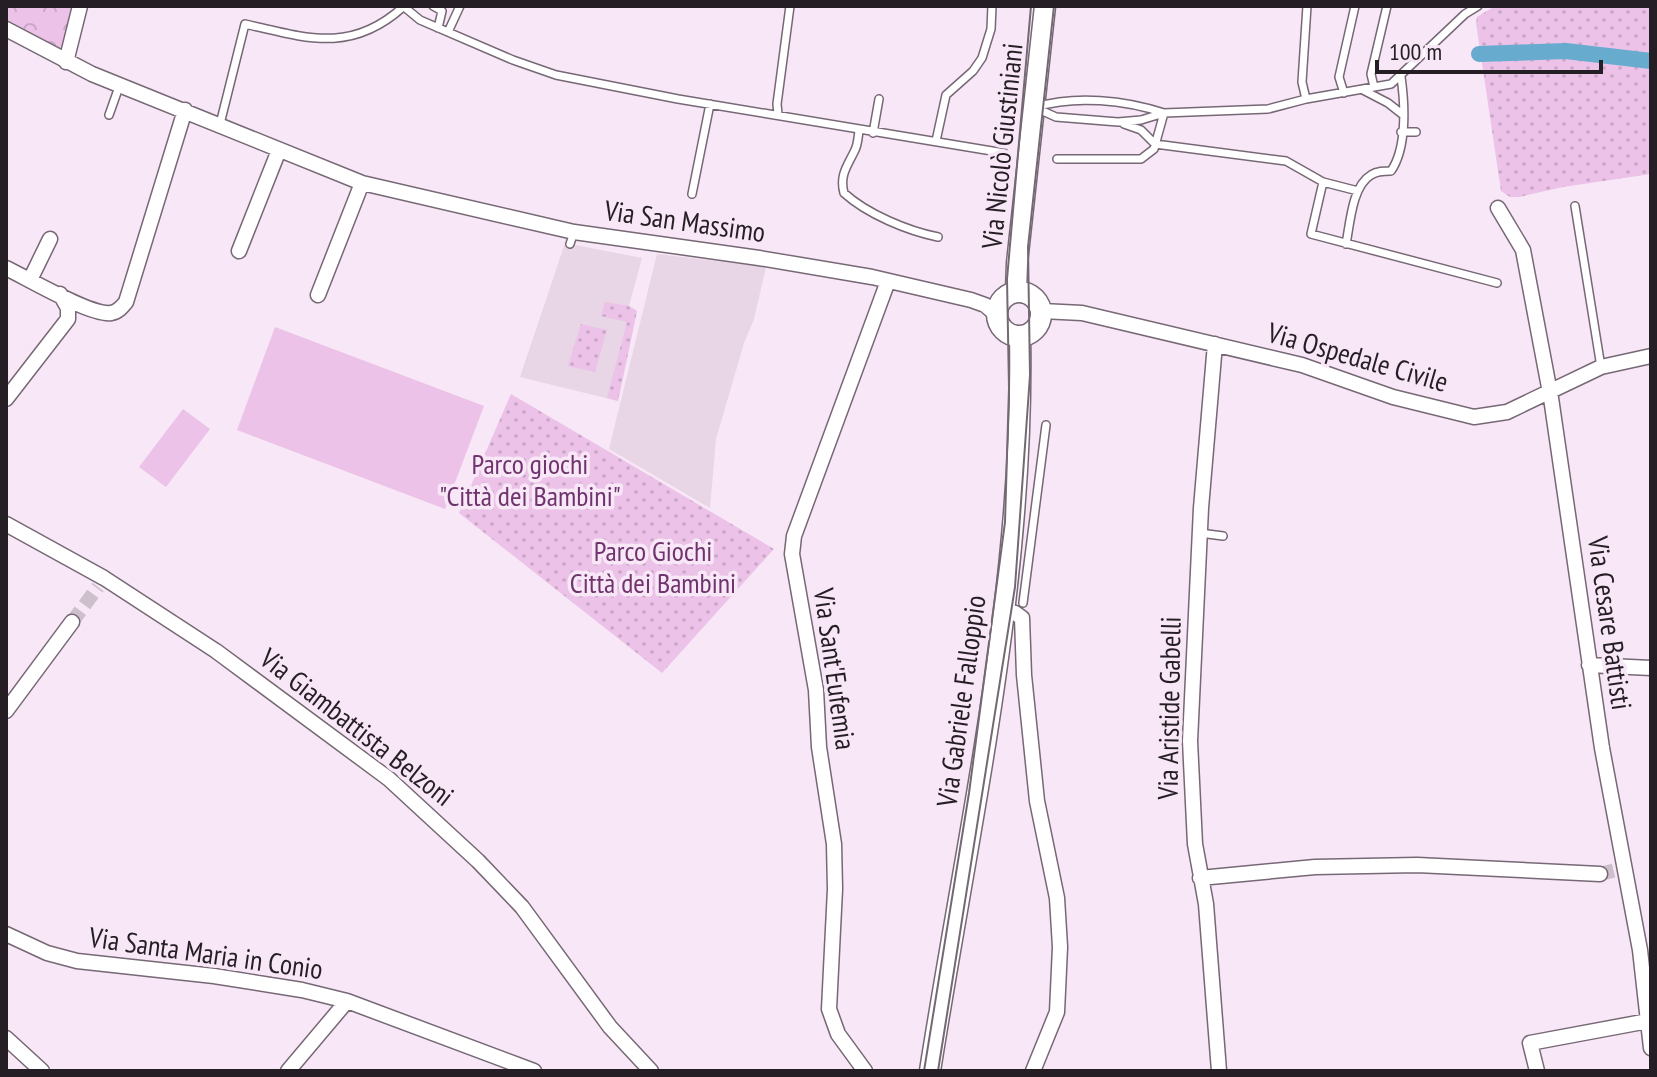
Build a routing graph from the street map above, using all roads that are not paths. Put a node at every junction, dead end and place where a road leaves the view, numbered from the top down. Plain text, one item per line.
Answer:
1 (80, 6) edge
2 (403, 6) edge
3 (433, 6) edge
4 (460, 6) edge
5 (790, 6) edge
6 (992, 6) edge
7 (1045, 6) edge
8 (1307, 6) edge
9 (1355, 6) edge
10 (1387, 6) edge
11 (1478, 6) edge
12 (438, 28) junction
13 (6, 29) edge
14 (448, 32) junction
15 (66, 62) junction
16 (1401, 77) junction
17 (120, 84) junction
18 (1374, 87) junction
19 (1362, 89) junction
20 (1344, 93) junction
21 (879, 99) dead end
22 (1306, 99) junction
23 (710, 104) junction
24 (1034, 108) junction
25 (185, 110) junction
26 (1164, 113) junction
27 (778, 114) junction
28 (1402, 114) junction
29 (109, 115) dead end
30 (1118, 122) junction
31 (220, 124) junction
32 (859, 131) junction
33 (1401, 132) junction
34 (1416, 132) dead end
35 (873, 133) junction
36 (936, 141) junction
37 (1155, 144) junction
38 (279, 150) junction
39 (1004, 153) dead end
40 (1057, 159) dead end
41 (1323, 182) junction
42 (362, 183) junction
43 (1358, 191) junction
44 (692, 194) dead end
45 (1575, 206) dead end
46 (1498, 208) dead end
47 (938, 237) dead end
48 (50, 239) dead end
49 (1346, 244) junction
50 (239, 251) dead end
51 (6, 268) edge
52 (30, 280) junction
53 (888, 281) junction
54 (1497, 283) dead end
55 (1016, 292) junction
56 (60, 294) junction
57 (318, 295) dead end
58 (1042, 311) junction
59 (997, 315) junction
60 (1020, 336) junction
61 (1215, 344) junction
62 (1651, 356) edge
63 (1601, 367) junction
64 (1550, 393) junction
65 (6, 399) edge
66 (1046, 425) dead end
67 (6, 524) edge
68 (1200, 533) junction
69 (1223, 536) dead end
70 (1020, 542) junction
71 (1023, 603) dead end
72 (1003, 611) junction
73 (72, 622) tunnel mouth
74 (1589, 665) junction
75 (1651, 668) edge
76 (6, 711) edge
77 (1600, 874) tunnel mouth
78 (1200, 878) junction
79 (6, 934) edge
80 (347, 1001) junction
81 (1648, 1021) junction
82 (6, 1038) edge
83 (1651, 1048) edge
84 (42, 1071) edge
85 (288, 1071) edge
86 (534, 1071) edge
87 (651, 1071) edge
88 (865, 1071) edge
89 (930, 1071) edge
90 (1033, 1071) edge
91 (1219, 1071) edge
92 (1537, 1071) edge

1 - 15 street
2 - 12 lane
2 - 31 lane
3 - 12 lane
4 - 14 lane
5 - 27 lane
6 - 36 lane
7 - 24 street, Via Nicolò Giustiniani
8 - 22 lane
9 - 20 lane
10 - 18 lane
11 - 16 lane
12 - 14 lane
13 - 15 street, Via San Massimo
14 - 23 lane
15 - 17 street, Via San Massimo
16 - 18 lane
16 - 28 lane
17 - 25 street, Via San Massimo
17 - 29 lane
18 - 19 lane
19 - 20 lane
19 - 28 lane
20 - 22 lane
21 - 35 lane
22 - 26 lane
23 - 27 lane
23 - 44 lane
24 - 26 lane
24 - 30 lane
24 - 55 street, Via Nicolò Giustiniani
25 - 31 street, Via San Massimo
25 - 56 street
26 - 30 lane
26 - 37 lane
27 - 32 lane
28 - 33 lane
30 - 37 lane
31 - 38 street, Via San Massimo
32 - 35 lane
32 - 47 lane
33 - 34 lane
33 - 43 lane
35 - 36 lane
36 - 39 lane
37 - 40 lane
37 - 41 lane
38 - 42 street, Via San Massimo
38 - 50 street
41 - 43 lane
41 - 49 lane
42 - 53 street, Via San Massimo
42 - 57 street
43 - 49 lane
45 - 63 lane
46 - 64 street, Via Cesare Battisti
48 - 52 street
49 - 54 lane
51 - 52 street
52 - 56 street
53 - 59 street, Via San Massimo
53 - 88 street, Via Sant'Eufemia
55 - 58 street
55 - 59 street
56 - 65 street
58 - 60 street
58 - 61 street, Via Ospedale Civile
59 - 60 street
60 - 70 street, Via Gabriele Falloppio
61 - 64 street, Via Ospedale Civile
61 - 68 street, Via Aristide Gabelli
62 - 63 street, Via Ospedale Civile
63 - 64 street, Via Ospedale Civile
64 - 74 street, Via Cesare Battisti
66 - 70 lane
67 - 87 street, Via Giambattista Belzoni
68 - 69 lane
68 - 78 street, Via Aristide Gabelli
70 - 71 lane
70 - 72 street, Via Gabriele Falloppio
72 - 89 street, Via Gabriele Falloppio
72 - 90 street
73 - 76 street
74 - 75 street
74 - 81 street, Via Cesare Battisti
77 - 78 street
78 - 91 street, Via Aristide Gabelli
79 - 80 street, Via Santa Maria in Conio
80 - 85 street
80 - 86 street, Via Santa Maria in Conio
81 - 83 street, Via Cesare Battisti
81 - 92 street
82 - 84 street

